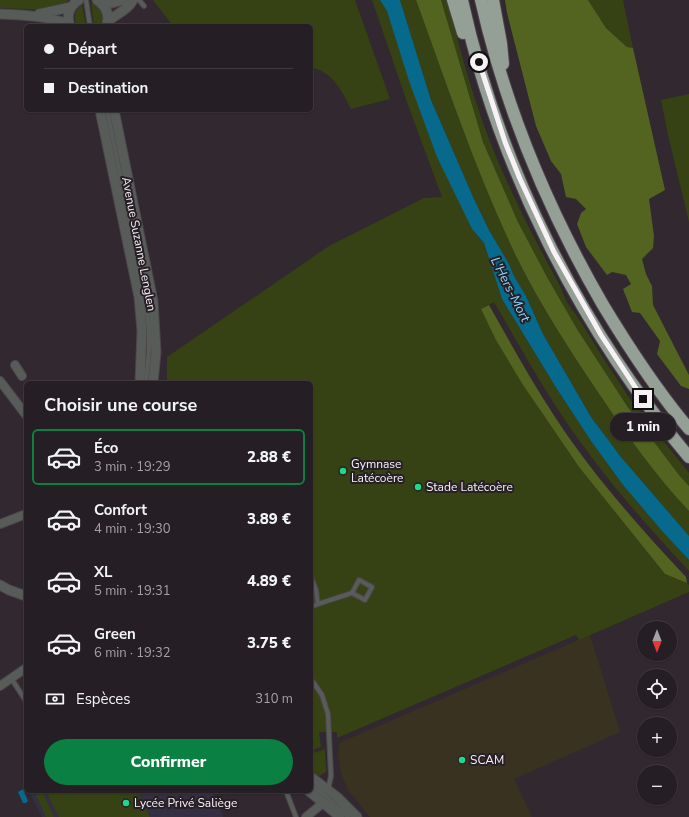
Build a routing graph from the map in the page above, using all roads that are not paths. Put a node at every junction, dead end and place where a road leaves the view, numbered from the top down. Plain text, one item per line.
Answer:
1 (123, 0) edge
2 (133, 0) edge
3 (139, 0) edge
4 (453, 0) edge
5 (462, 0) edge
6 (480, 0) edge
7 (493, 0) edge
8 (99, 1) edge
9 (78, 2) edge
10 (144, 6) dead end
11 (0, 14) edge
12 (49, 15) junction
13 (68, 24) edge
14 (70, 24) edge
15 (89, 24) edge
16 (107, 24) edge
17 (505, 86) junction
18 (493, 106) junction
19 (100, 112) edge
20 (107, 112) edge
21 (114, 112) edge
22 (15, 365) dead end
23 (22, 376) dead end
24 (0, 381) edge
25 (140, 381) edge
26 (146, 381) edge
27 (153, 381) edge
28 (24, 412) edge
29 (689, 429) edge
30 (689, 457) edge
31 (24, 515) edge
32 (0, 524) edge
33 (313, 582) edge
34 (0, 585) edge
35 (352, 593) junction
36 (24, 595) edge
37 (318, 604) junction
38 (313, 606) edge
39 (24, 669) edge
40 (11, 678) junction
41 (313, 682) edge
42 (0, 686) edge
43 (24, 698) edge
44 (313, 778) edge
45 (313, 787) edge
46 (327, 789) junction
47 (287, 793) edge
48 (312, 793) edge
49 (324, 802) junction
50 (296, 817) edge
51 (306, 817) edge
52 (340, 817) edge
53 (348, 817) edge
54 (357, 817) edge

1 - 8 street
2 - 16 street
3 - 10 lane
4 - 18 highway
5 - 18 highway
6 - 17 highway
7 - 17 highway
8 - 16 street
9 - 12 street
9 - 14 street
9 - 15 lane
11 - 12 street
12 - 13 street
17 - 29 highway
18 - 30 highway
19 - 25 street, Avenue Suzanne Lenglen
20 - 26 lane
21 - 27 street, Avenue Suzanne Lenglen
22 - 23 street
24 - 28 street
31 - 32 street
33 - 37 lane
34 - 36 street
35 - 35 lane
35 - 37 lane
37 - 38 lane
39 - 40 street
40 - 42 street
40 - 43 lane
41 - 46 lane
44 - 46 street
45 - 53 lane
46 - 54 street
47 - 50 lane
48 - 49 street
49 - 51 street
49 - 52 street

